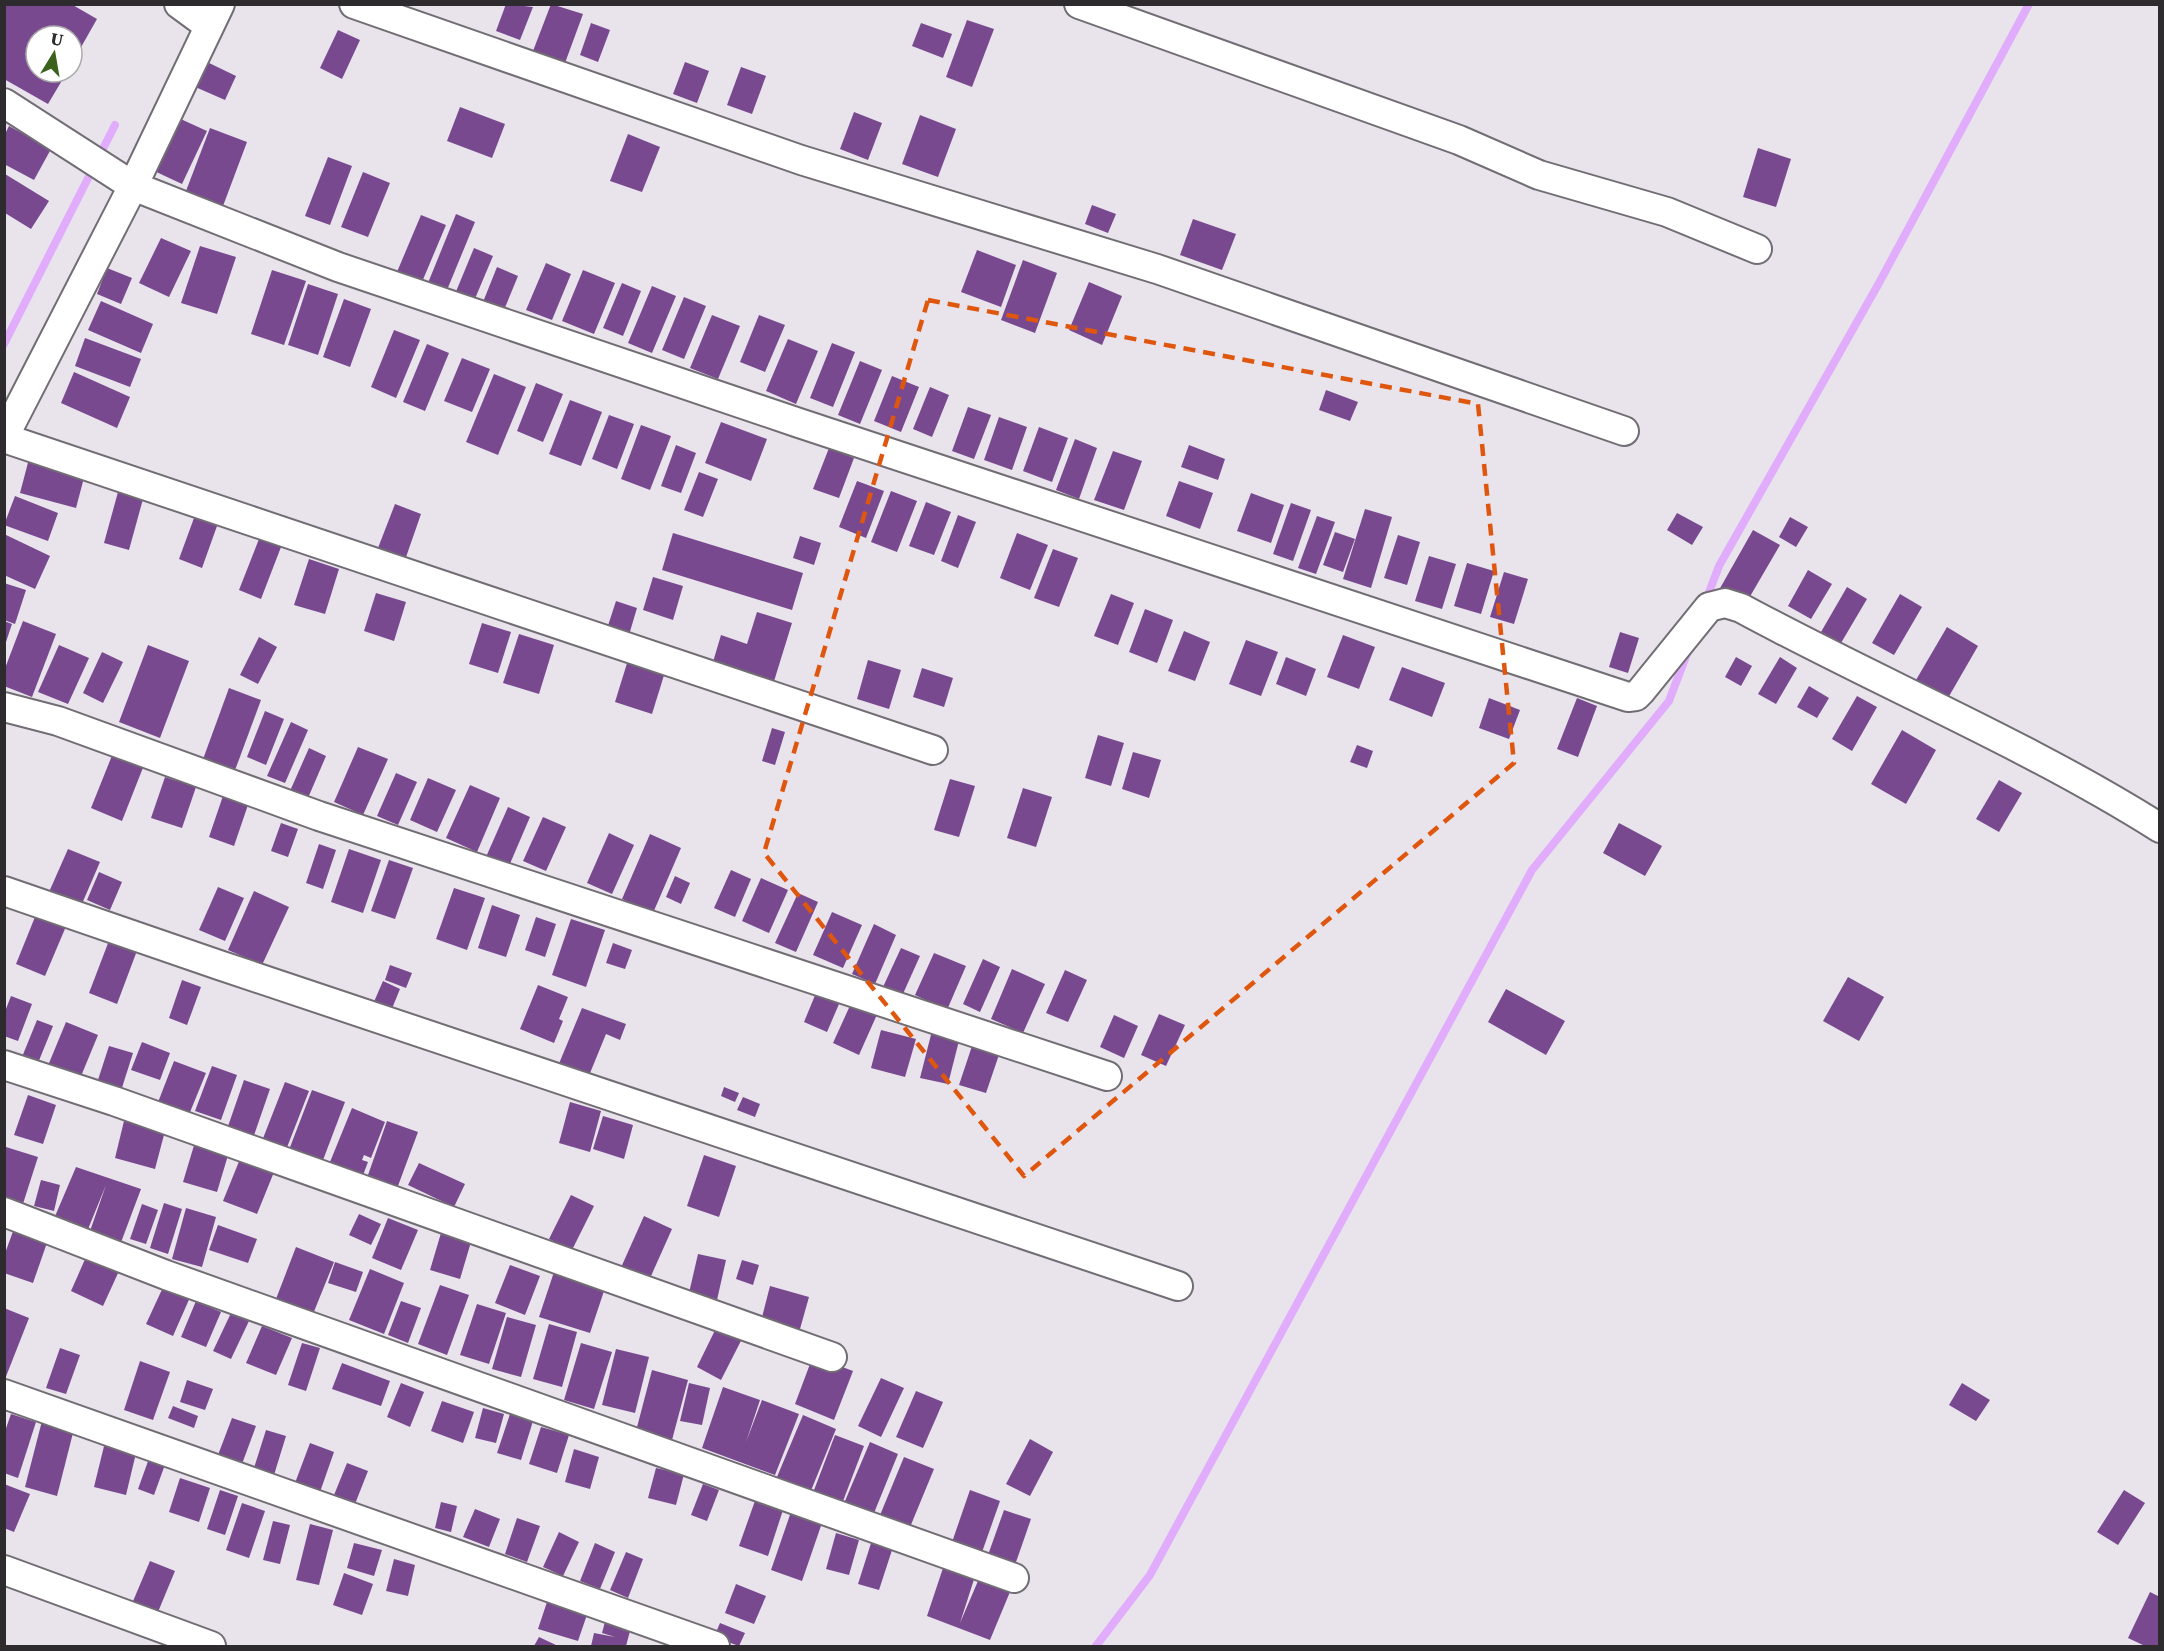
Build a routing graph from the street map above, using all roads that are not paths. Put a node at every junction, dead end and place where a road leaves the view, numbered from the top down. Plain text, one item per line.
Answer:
1 (179, 4) edge
2 (354, 4) edge
3 (1079, 4) edge
4 (215, 15) edge
5 (4, 103) edge
6 (111, 172) junction
7 (1757, 249) dead end
8 (1624, 431) dead end
9 (4, 438) edge
10 (4, 707) edge
11 (933, 750) dead end
12 (2160, 828) edge
13 (4, 891) edge
14 (4, 1065) edge
15 (1107, 1076) dead end
16 (4, 1212) edge
17 (1178, 1286) dead end
18 (832, 1357) dead end
19 (4, 1394) edge
20 (4, 1570) edge
21 (1014, 1578) dead end
22 (210, 1647) edge
23 (715, 1647) edge

1 - 4 street
2 - 8 street
3 - 7 street
4 - 6 street
5 - 6 street
6 - 9 street
6 - 12 street
9 - 11 street
10 - 15 street
13 - 17 street
14 - 18 street
16 - 21 street
19 - 23 street
20 - 22 street

